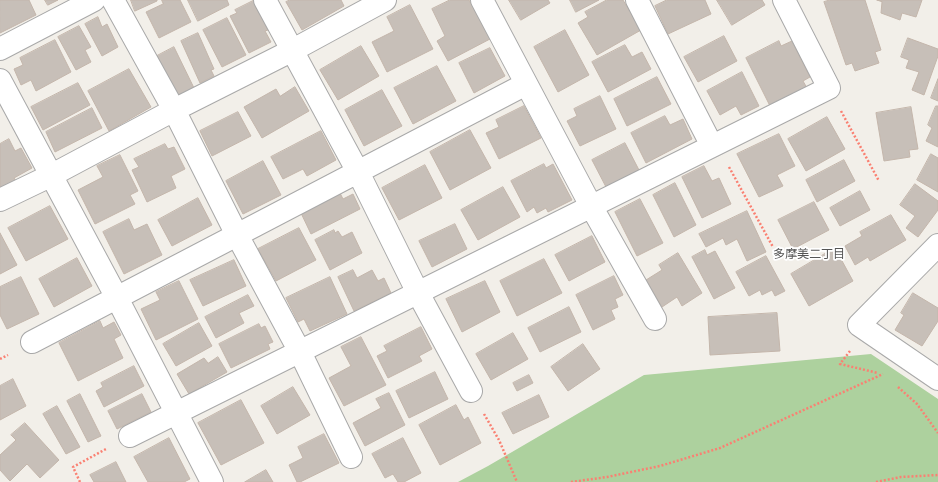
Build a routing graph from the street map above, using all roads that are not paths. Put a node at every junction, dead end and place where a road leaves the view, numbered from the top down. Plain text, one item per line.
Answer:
1 (94, 0) edge
2 (113, 0) edge
3 (265, 0) edge
4 (385, 0) edge
5 (482, 0) edge
6 (637, 0) edge
7 (784, 0) edge
8 (0, 49) edge
9 (293, 50) junction
10 (0, 80) edge
11 (526, 84) junction
12 (174, 110) junction
13 (714, 145) junction
14 (358, 172) junction
15 (52, 175) junction
16 (0, 200) edge
17 (592, 206) junction
18 (237, 235) junction
19 (938, 245) edge
20 (418, 293) junction
21 (117, 298) junction
22 (655, 319) dead end
23 (32, 342) dead end
24 (300, 352) junction
25 (938, 379) edge
26 (472, 391) road end
27 (177, 413) junction
28 (130, 436) road end
29 (351, 457) dead end
30 (212, 482) edge

1 - 8 street
2 - 12 street
3 - 9 street
4 - 9 street
5 - 11 street
6 - 13 street
7 - 13 street
9 - 12 street
9 - 14 street
10 - 15 street
11 - 14 street
11 - 17 street
12 - 15 street
12 - 18 street
13 - 17 street
14 - 18 street
14 - 20 street
15 - 16 street
15 - 21 street
17 - 20 street
17 - 22 street
18 - 21 street
18 - 24 street
19 - 25 street
20 - 24 street
20 - 26 street
21 - 23 street
21 - 27 street
24 - 27 street
24 - 29 street
27 - 28 street
27 - 30 street

